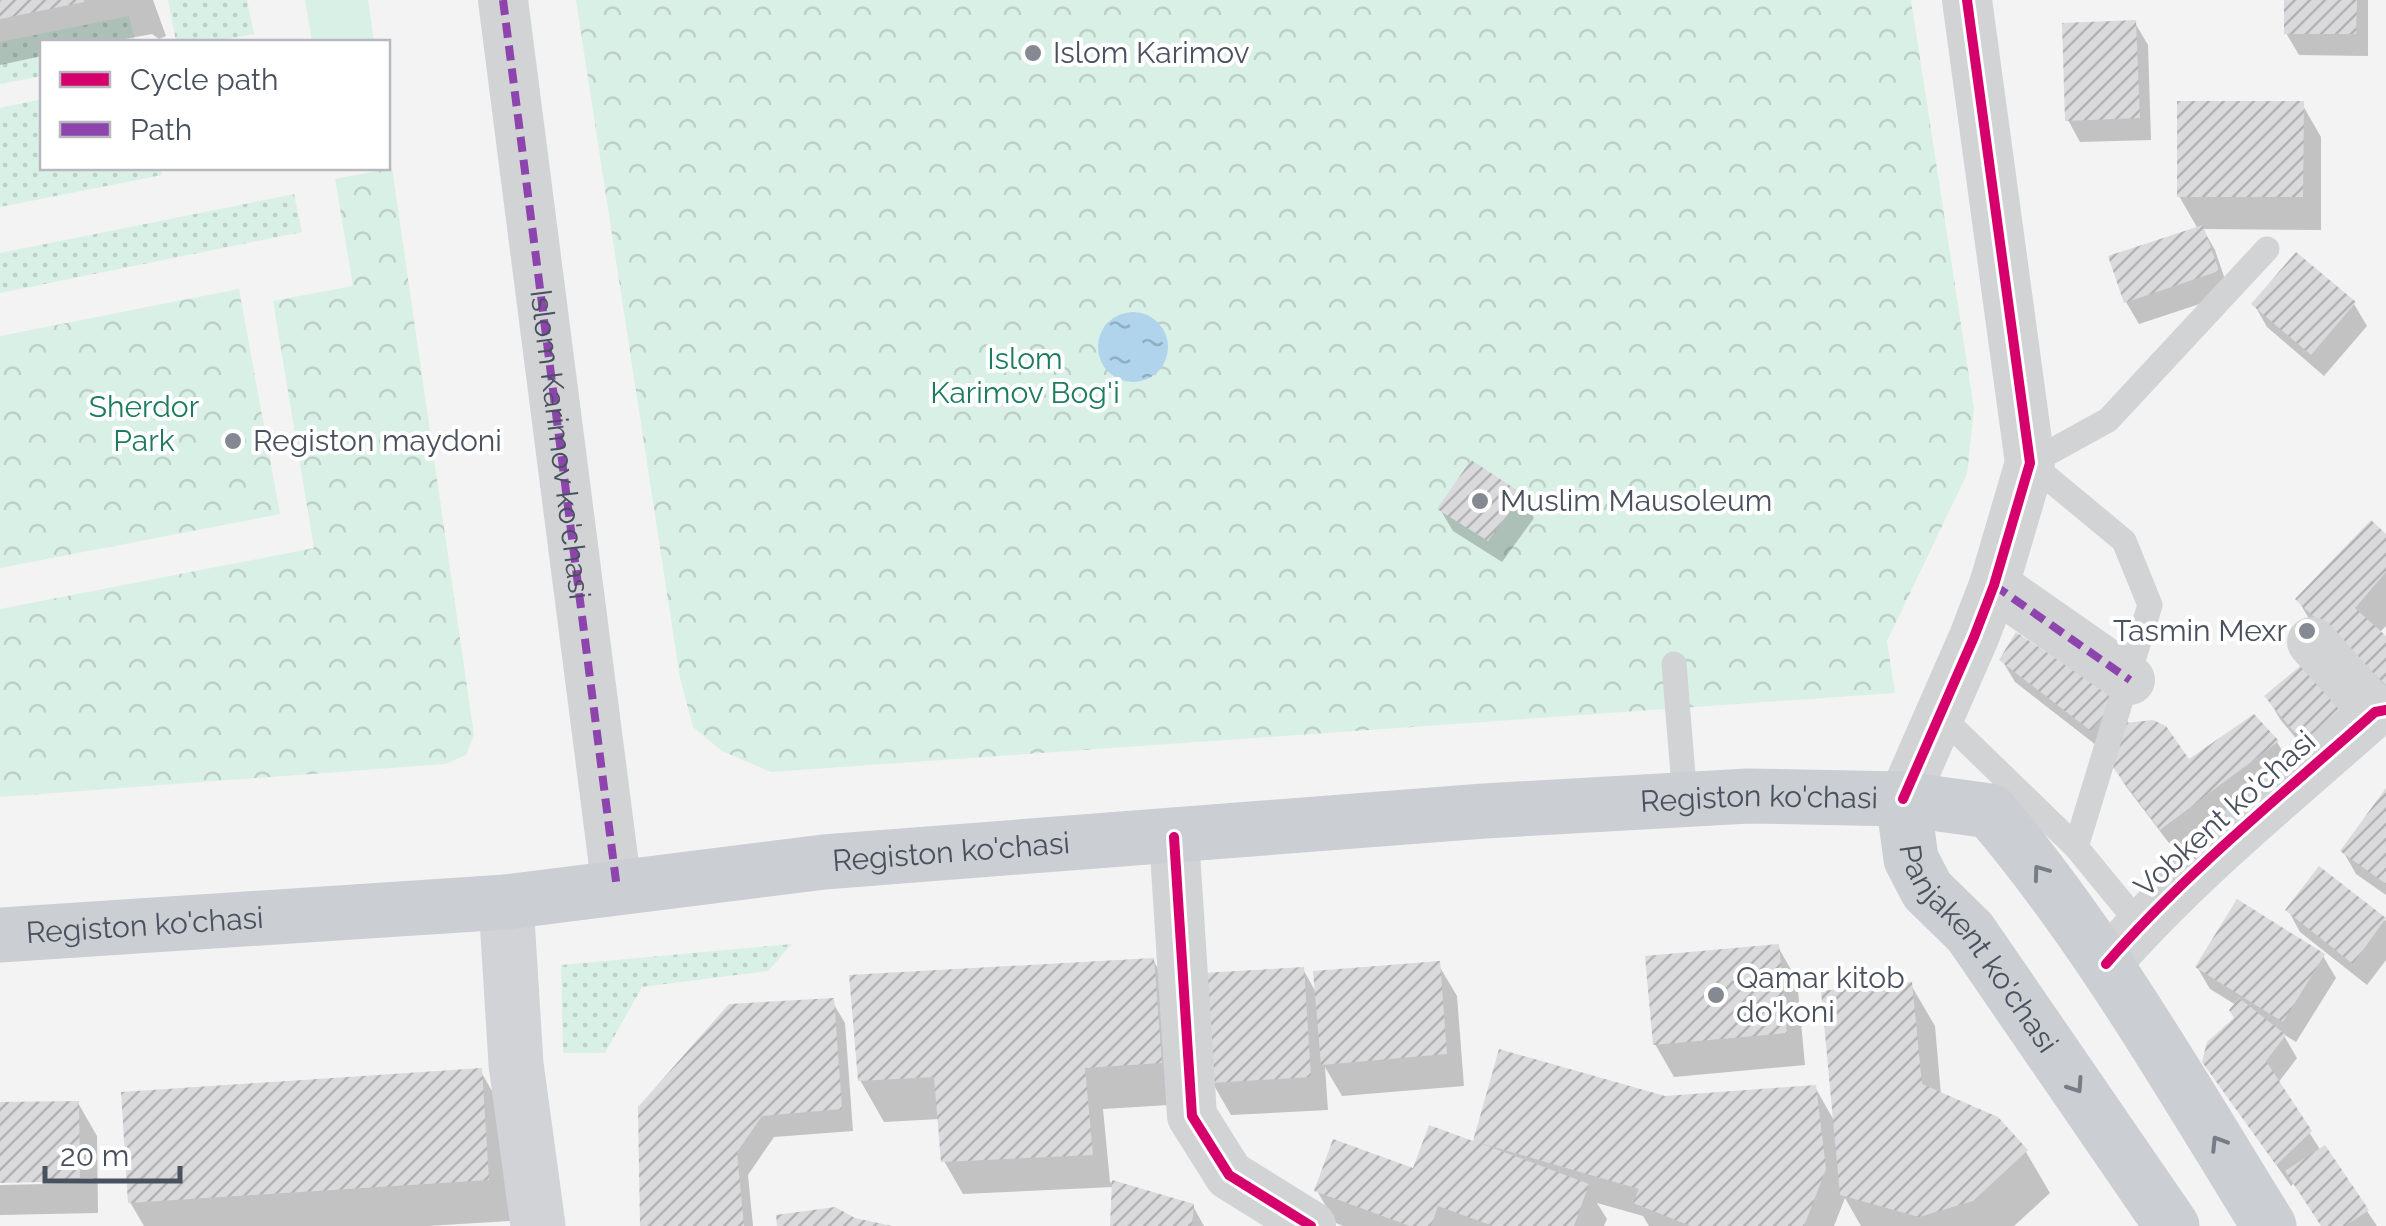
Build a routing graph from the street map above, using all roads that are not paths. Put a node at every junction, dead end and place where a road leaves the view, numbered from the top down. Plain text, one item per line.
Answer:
1 (503, 0) edge
2 (1967, 0) edge
3 (2267, 249) dead end
4 (2030, 464) junction
5 (1994, 585) junction
6 (2312, 642) dead end
7 (1674, 664) dead end
8 (2130, 680) junction
9 (2381, 711) edge
10 (1939, 714) junction
11 (1685, 799) junction
12 (1903, 799) junction
13 (1174, 837) junction
14 (2076, 847) junction
15 (616, 889) junction
16 (506, 902) junction
17 (0, 935) edge
18 (2123, 944) junction
19 (538, 1226) edge
20 (1311, 1226) edge
21 (2172, 1226) edge
22 (2270, 1226) edge

1 - 15 street, Islom Karimov ko'chasi
2 - 4 street
3 - 4 lane
4 - 5 street
4 - 8 lane
5 - 8 street
5 - 10 street
6 - 9 street
7 - 11 lane
8 - 14 lane
9 - 18 street, Vobkent ko'chasi
10 - 12 street
10 - 14 lane
11 - 12 main road, Registon ko'chasi
11 - 13 main road, Registon ko'chasi
18 -> 12 main road, Panjakent ko'chasi
12 -> 21 main road, Panjakent ko'chasi
13 - 15 main road, Registon ko'chasi
13 - 20 street
14 - 18 lane
15 - 16 main road, Registon ko'chasi
16 - 17 main road, Registon ko'chasi
16 - 19 main road
22 -> 18 main road, Panjakent ko'chasi

